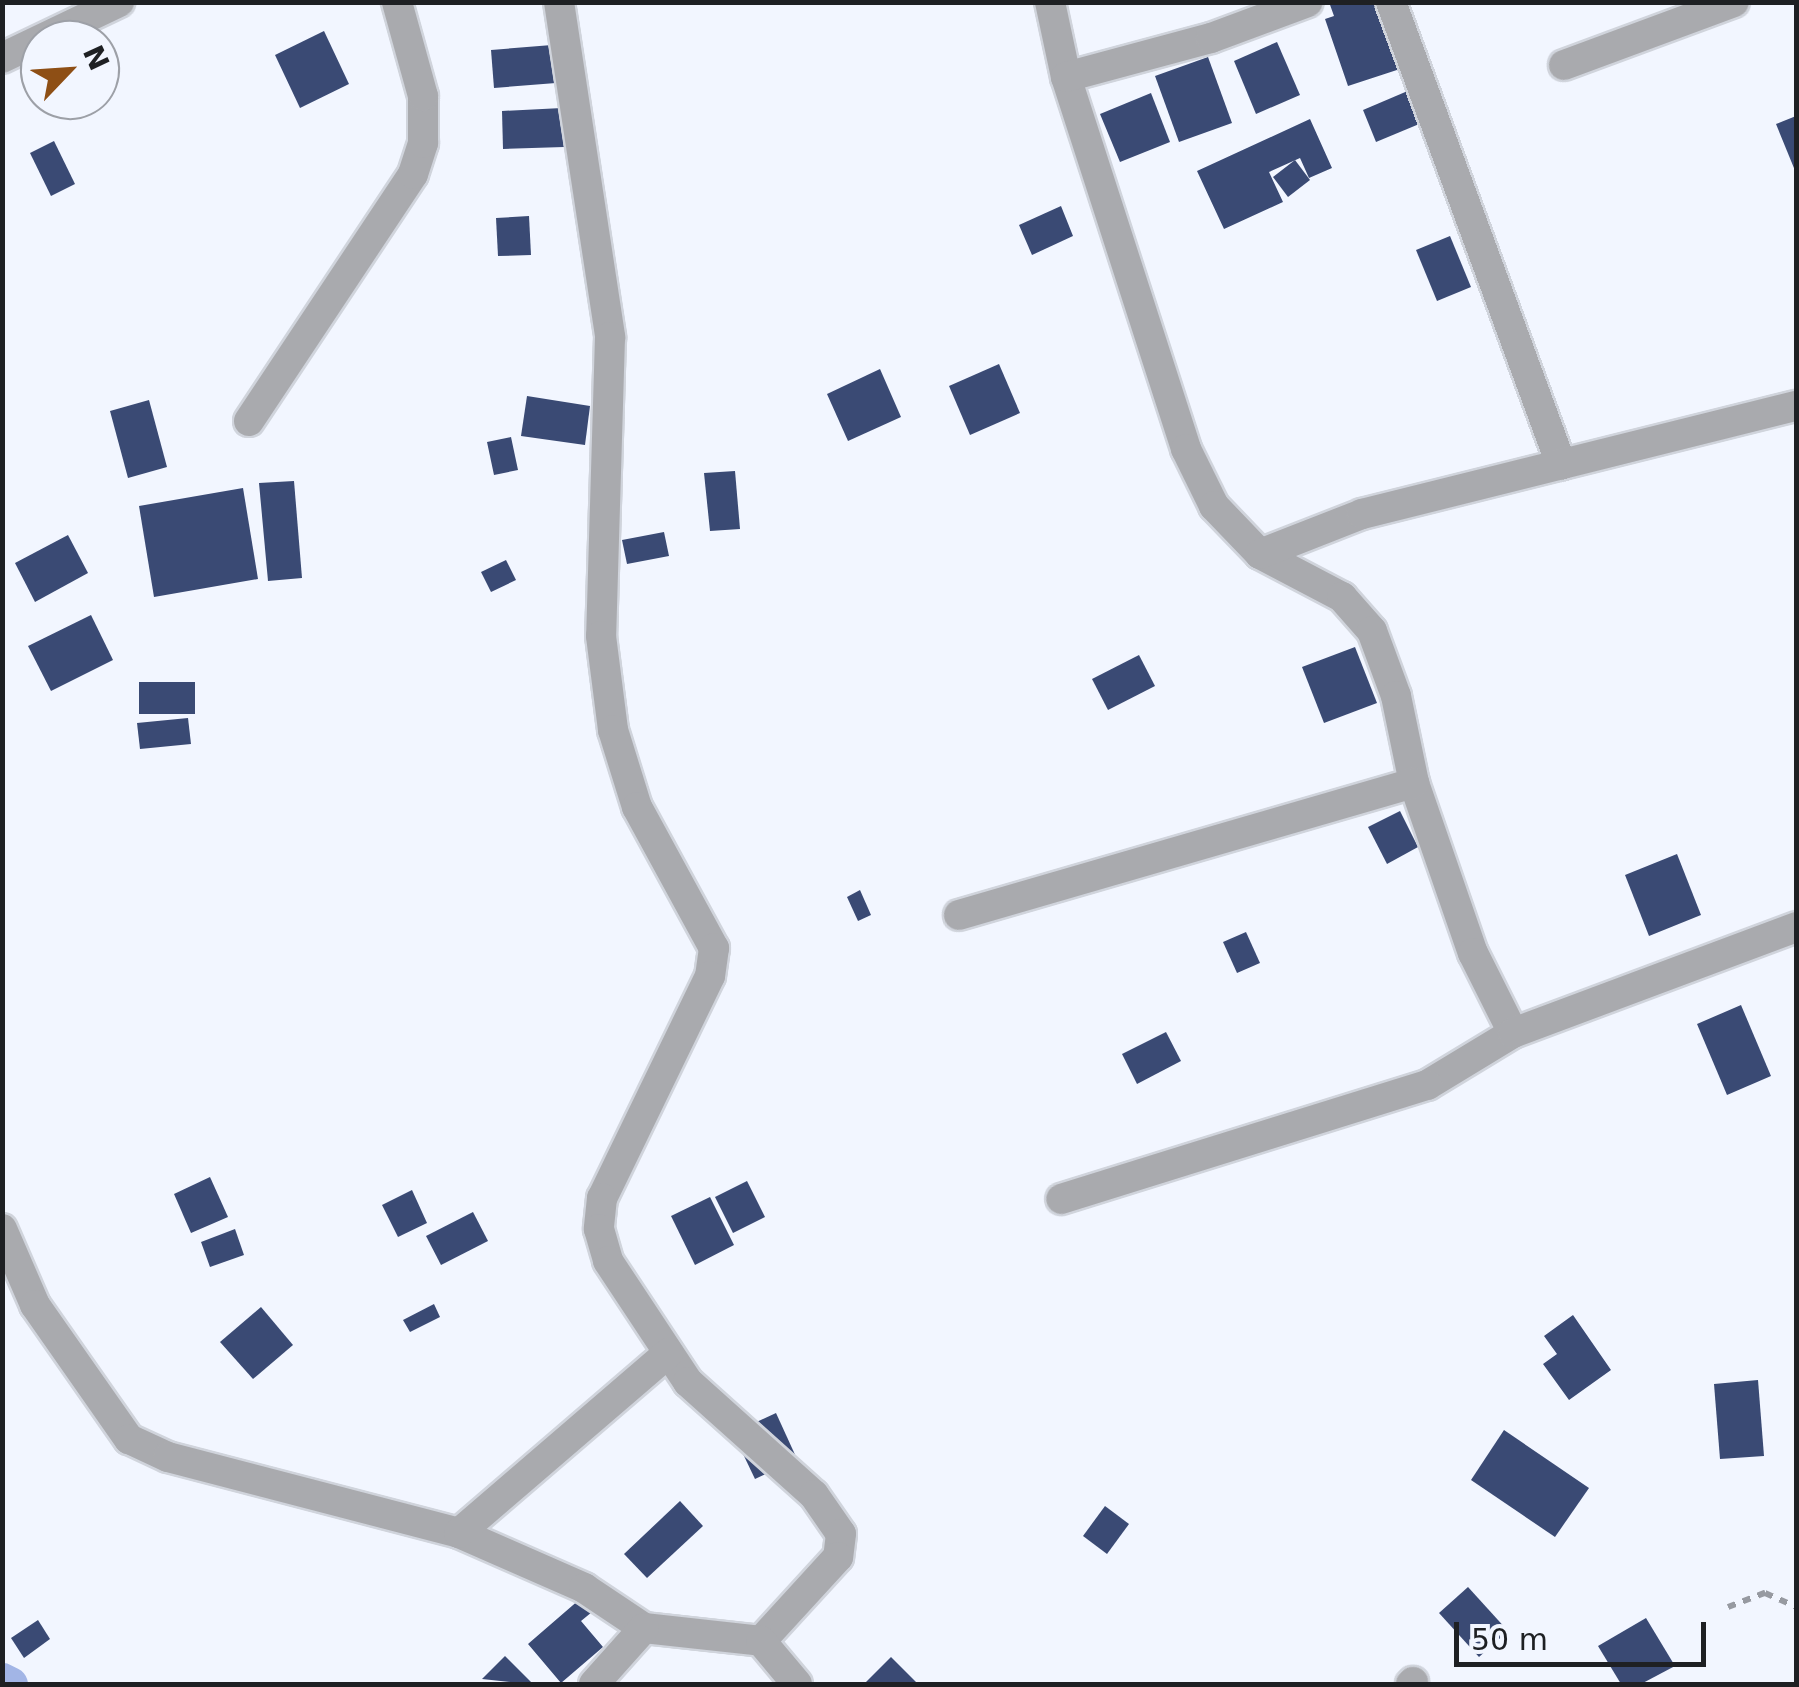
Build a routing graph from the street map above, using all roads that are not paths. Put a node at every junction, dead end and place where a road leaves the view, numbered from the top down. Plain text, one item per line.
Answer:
1 (119, 2) edge
2 (397, 2) edge
3 (560, 2) edge
4 (1050, 2) edge
5 (1308, 2) edge
6 (1391, 2) edge
7 (1734, 2) edge
8 (2, 58) edge
9 (1564, 65) dead end
10 (1066, 77) junction
11 (1796, 406) edge
12 (249, 421) dead end
13 (1562, 465) junction
14 (1260, 554) junction
15 (1414, 783) junction
16 (959, 915) dead end
17 (1796, 927) edge
18 (1513, 1033) junction
19 (1061, 1198) dead end
20 (2, 1229) edge
21 (668, 1353) junction
22 (459, 1533) junction
23 (644, 1628) junction
24 (761, 1641) junction
25 (594, 1684) edge
26 (798, 1684) edge

1 - 8 street
2 - 12 street
3 - 21 street
4 - 10 street
5 - 10 street
6 - 13 street
7 - 9 street
10 - 14 street
11 - 13 street
13 - 14 street
14 - 15 street
15 - 16 street
15 - 18 street
17 - 18 street
18 - 19 street
20 - 22 street
21 - 22 street
21 - 24 street
22 - 23 street
23 - 24 street
23 - 25 street
24 - 26 street

